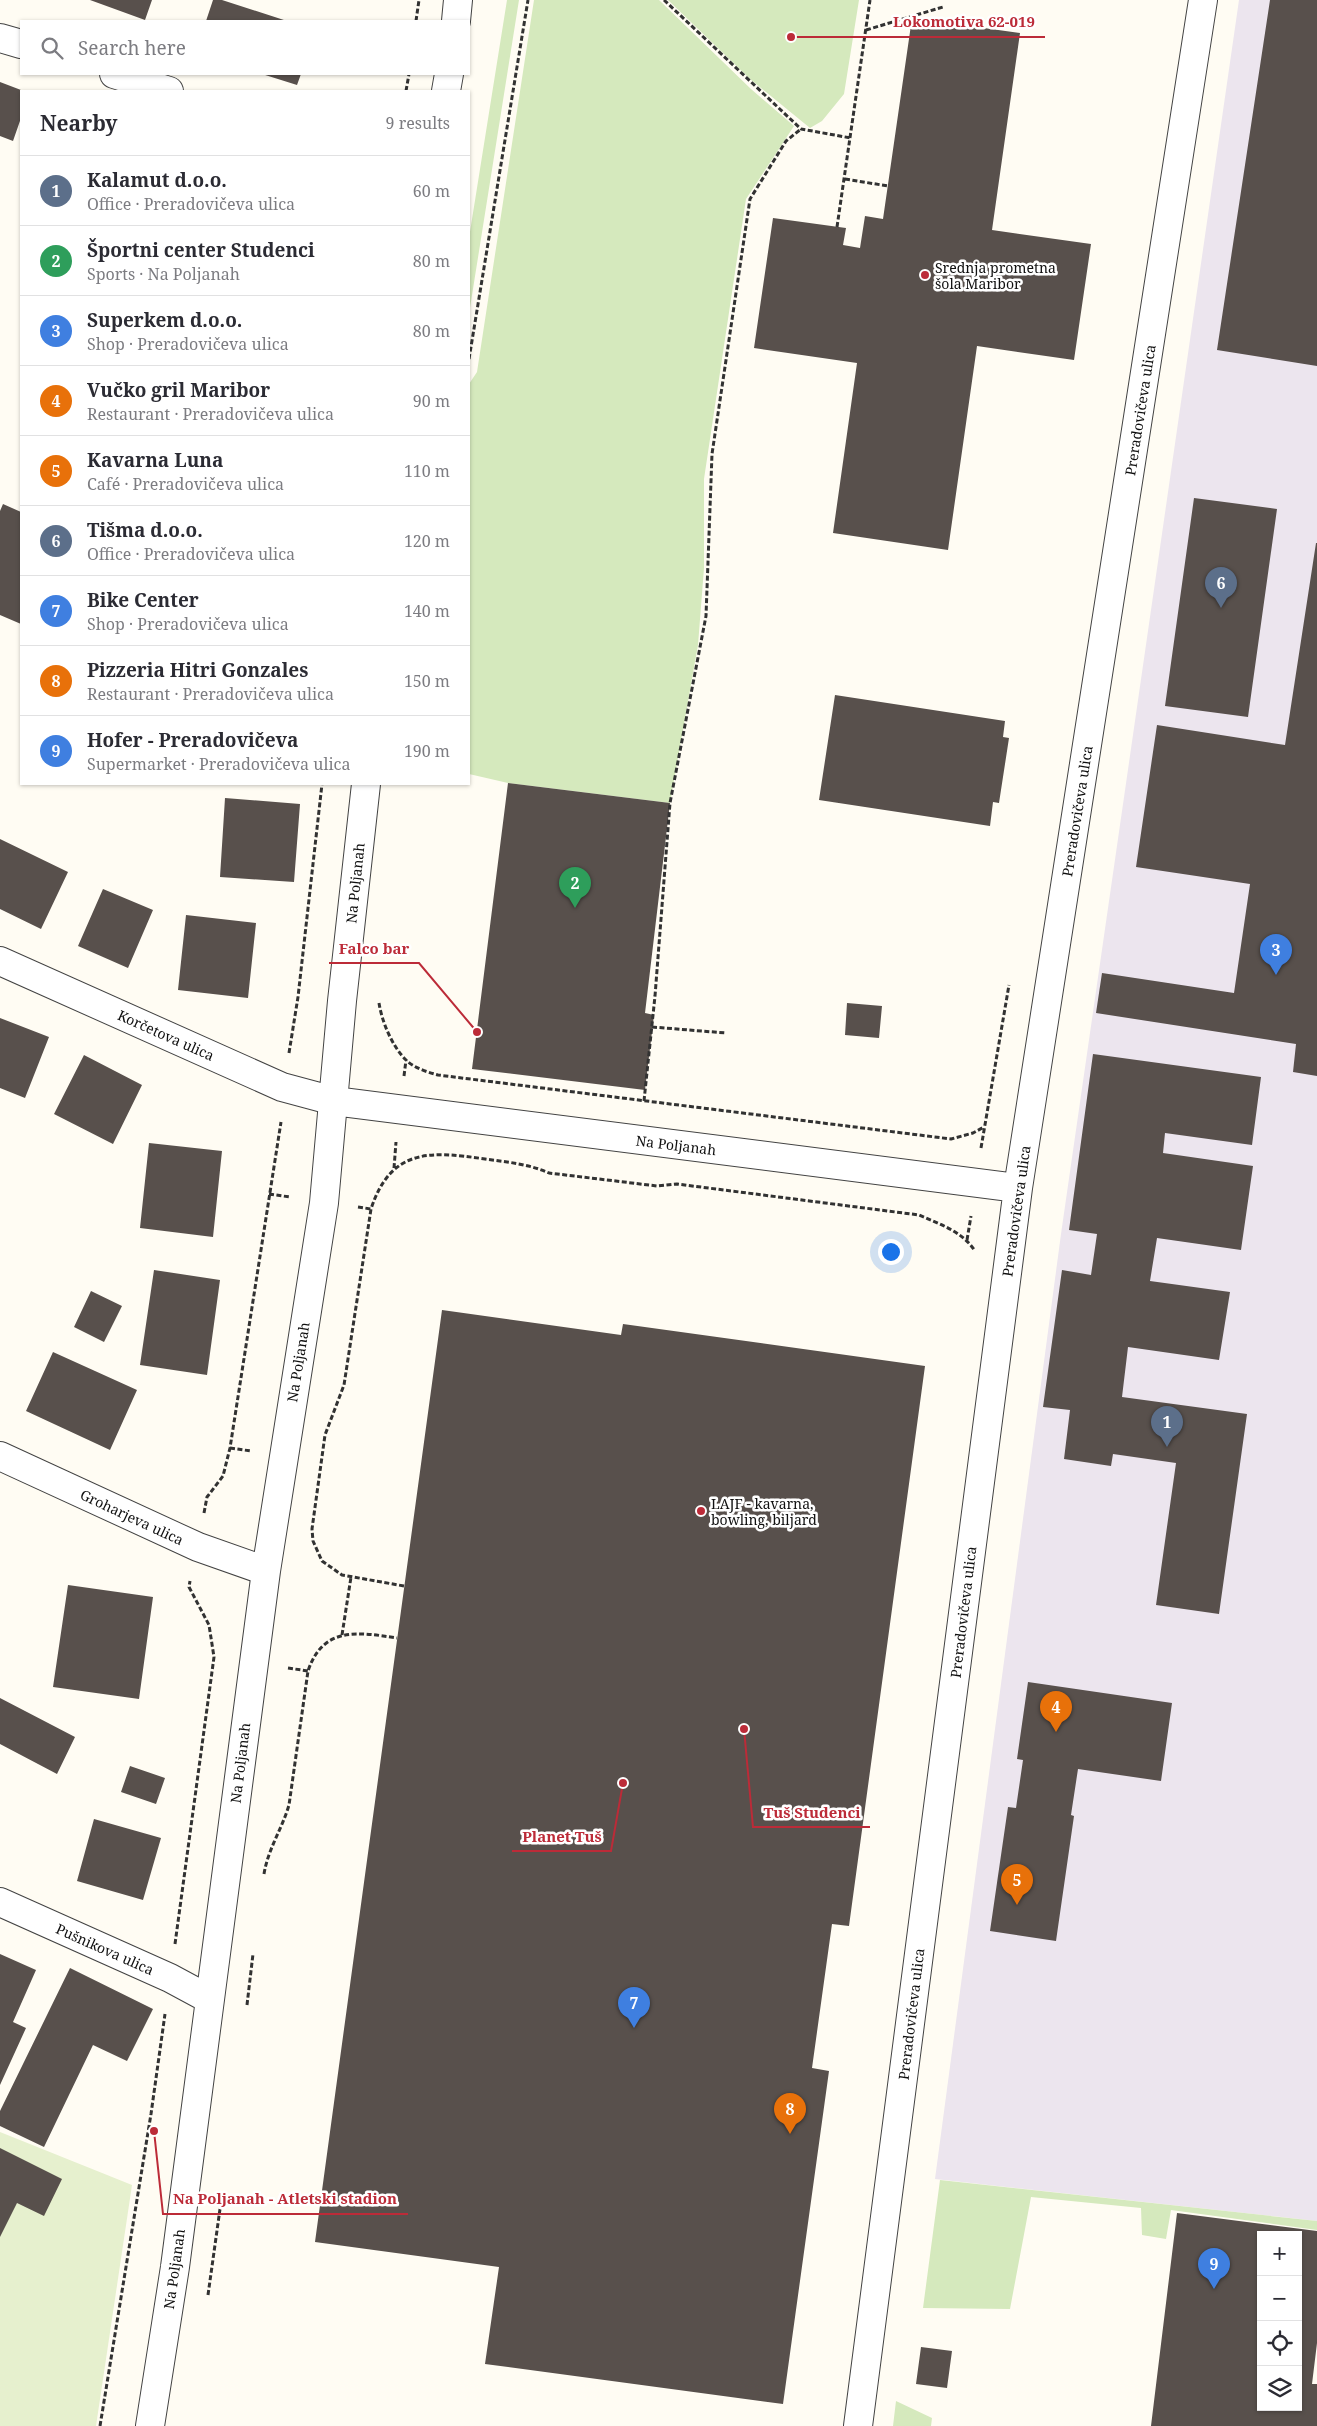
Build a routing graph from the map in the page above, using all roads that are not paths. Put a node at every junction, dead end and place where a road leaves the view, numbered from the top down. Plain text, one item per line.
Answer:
1 (458, 0) edge
2 (1202, 0) edge
3 (456, 20) edge
4 (0, 38) edge
5 (20, 44) edge
6 (117, 75) edge
7 (449, 75) edge
8 (166, 90) edge
9 (446, 90) edge
10 (366, 785) edge
11 (0, 961) edge
12 (334, 1101) junction
13 (1018, 1188) junction
14 (0, 1456) edge
15 (266, 1572) junction
16 (0, 1902) edge
17 (209, 1999) junction
18 (150, 2426) edge
19 (858, 2426) edge

1 - 3 street
2 - 13 street, Preradovičeva ulica
4 - 5 street
6 - 8 street
7 - 9 street
10 - 12 street, Na Poljanah
11 - 12 street, Korčetova ulica
12 - 13 street, Na Poljanah
12 - 15 street, Na Poljanah
13 - 19 street, Preradovičeva ulica
14 - 15 street, Groharjeva ulica
15 - 17 street, Na Poljanah
16 - 17 street, Pušnikova ulica
17 - 18 street, Na Poljanah

